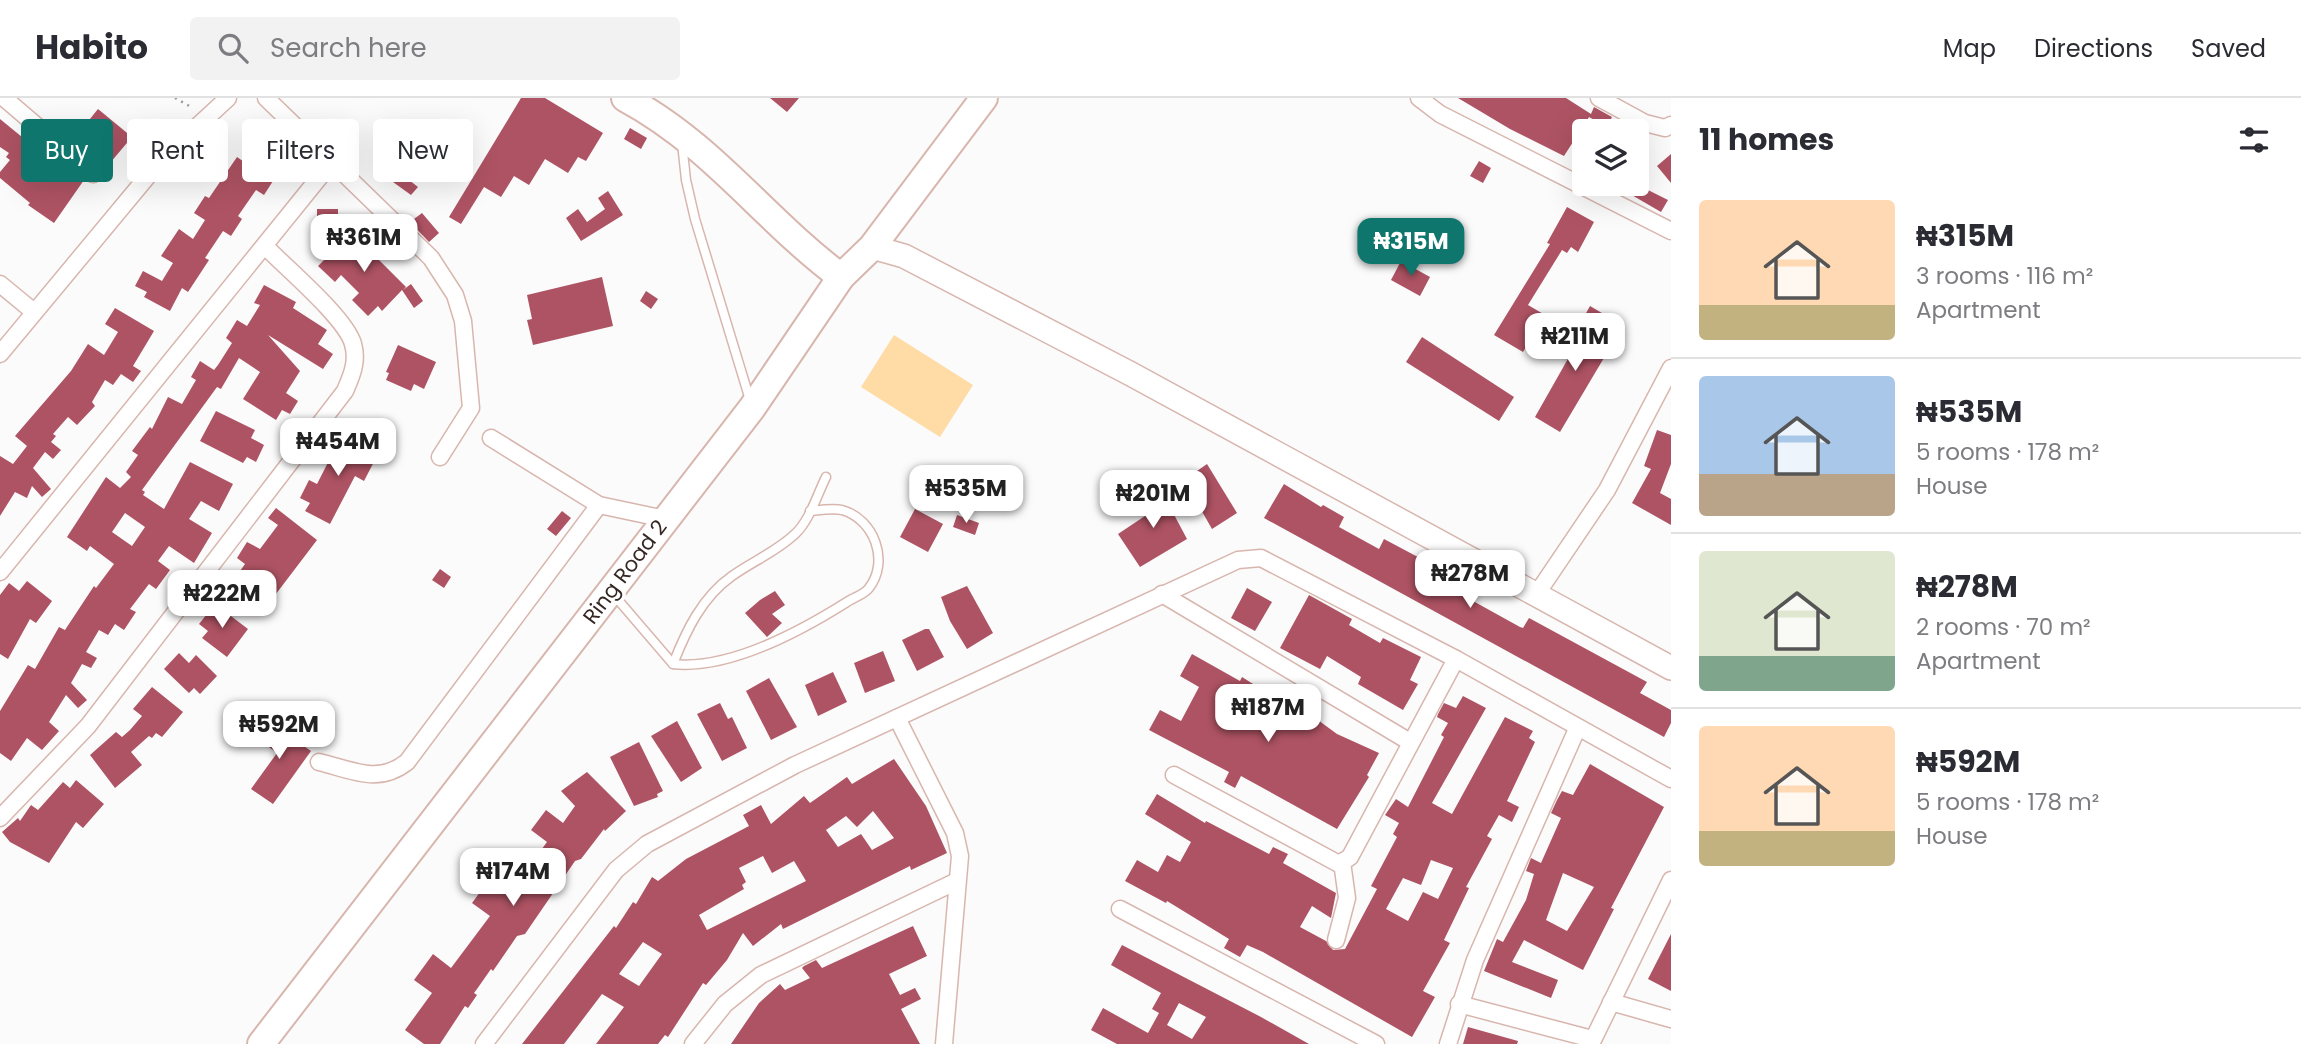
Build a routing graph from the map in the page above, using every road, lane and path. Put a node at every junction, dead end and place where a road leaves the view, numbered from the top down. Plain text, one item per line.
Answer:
1 (4, 98) edge
2 (175, 98) edge
3 (228, 98) edge
4 (266, 98) edge
5 (984, 98) edge
6 (1419, 98) edge
7 (1600, 98) edge
8 (641, 104) edge
9 (209, 117) junction
10 (29, 119) edge
11 (287, 119) edge
12 (1671, 125) edge
13 (681, 133) junction
14 (316, 182) edge
15 (351, 182) edge
16 (1671, 231) edge
17 (265, 247) junction
18 (872, 247) junction
19 (841, 277) junction
20 (0, 284) edge
21 (34, 312) junction
22 (0, 355) edge
23 (1671, 368) edge
24 (1656, 395) junction
25 (1671, 404) edge
26 (752, 408) junction
27 (491, 438) dead end
28 (440, 457) dead end
29 (826, 477) dead end
30 (599, 505) junction
31 (810, 511) junction
32 (665, 519) junction
33 (0, 572) edge
34 (611, 591) junction
35 (1162, 594) junction
36 (1536, 595) junction
37 (1456, 659) junction
38 (673, 664) junction
39 (1671, 668) edge
40 (898, 718) junction
41 (1577, 729) junction
42 (1410, 742) junction
43 (318, 762) dead end
44 (1174, 775) dead end
45 (1671, 779) edge
46 (0, 818) edge
47 (1342, 862) junction
48 (1671, 880) edge
49 (957, 881) junction
50 (1120, 909) dead end
51 (1336, 940) dead end
52 (1611, 1002) junction
53 (1459, 1004) junction
54 (1671, 1019) edge
55 (1591, 1041) edge
56 (261, 1044) edge
57 (484, 1044) edge
58 (694, 1044) edge
59 (944, 1044) edge
60 (1376, 1044) edge
61 (1448, 1044) edge

1 - 10 street
2 - 9 path
3 - 9 street
4 - 11 street
5 - 18 main road, Ring Road 2
6 - 16 street
7 - 12 street
8 - 13 main road
9 - 21 street
13 - 19 main road
13 - 26 lane
14 - 17 street
15 - 28 street
17 - 33 street
17 - 46 street
18 - 19 main road, Ring Road 2
18 - 36 street
19 - 26 main road, Ring Road 2
20 - 21 street
21 - 22 street
23 - 24 street
24 - 25 street
24 - 36 street
26 - 32 main road, Ring Road 2
27 - 30 street
29 - 31 lane
30 - 32 street
30 - 43 street
31 - 38 lane
31 - 38 lane
32 - 34 main road, Ring Road 2
34 - 38 lane
34 - 56 main road, Ring Road 2
35 - 37 street
35 - 40 street
35 - 42 street
36 - 39 street
37 - 41 street
37 - 42 street
40 - 49 street
40 - 57 street
41 - 45 street
41 - 53 street
42 - 47 street
44 - 47 street
47 - 51 street
48 - 52 street
49 - 58 street
49 - 59 street
50 - 60 street
52 - 54 street
52 - 55 street
53 - 55 street
53 - 61 street

